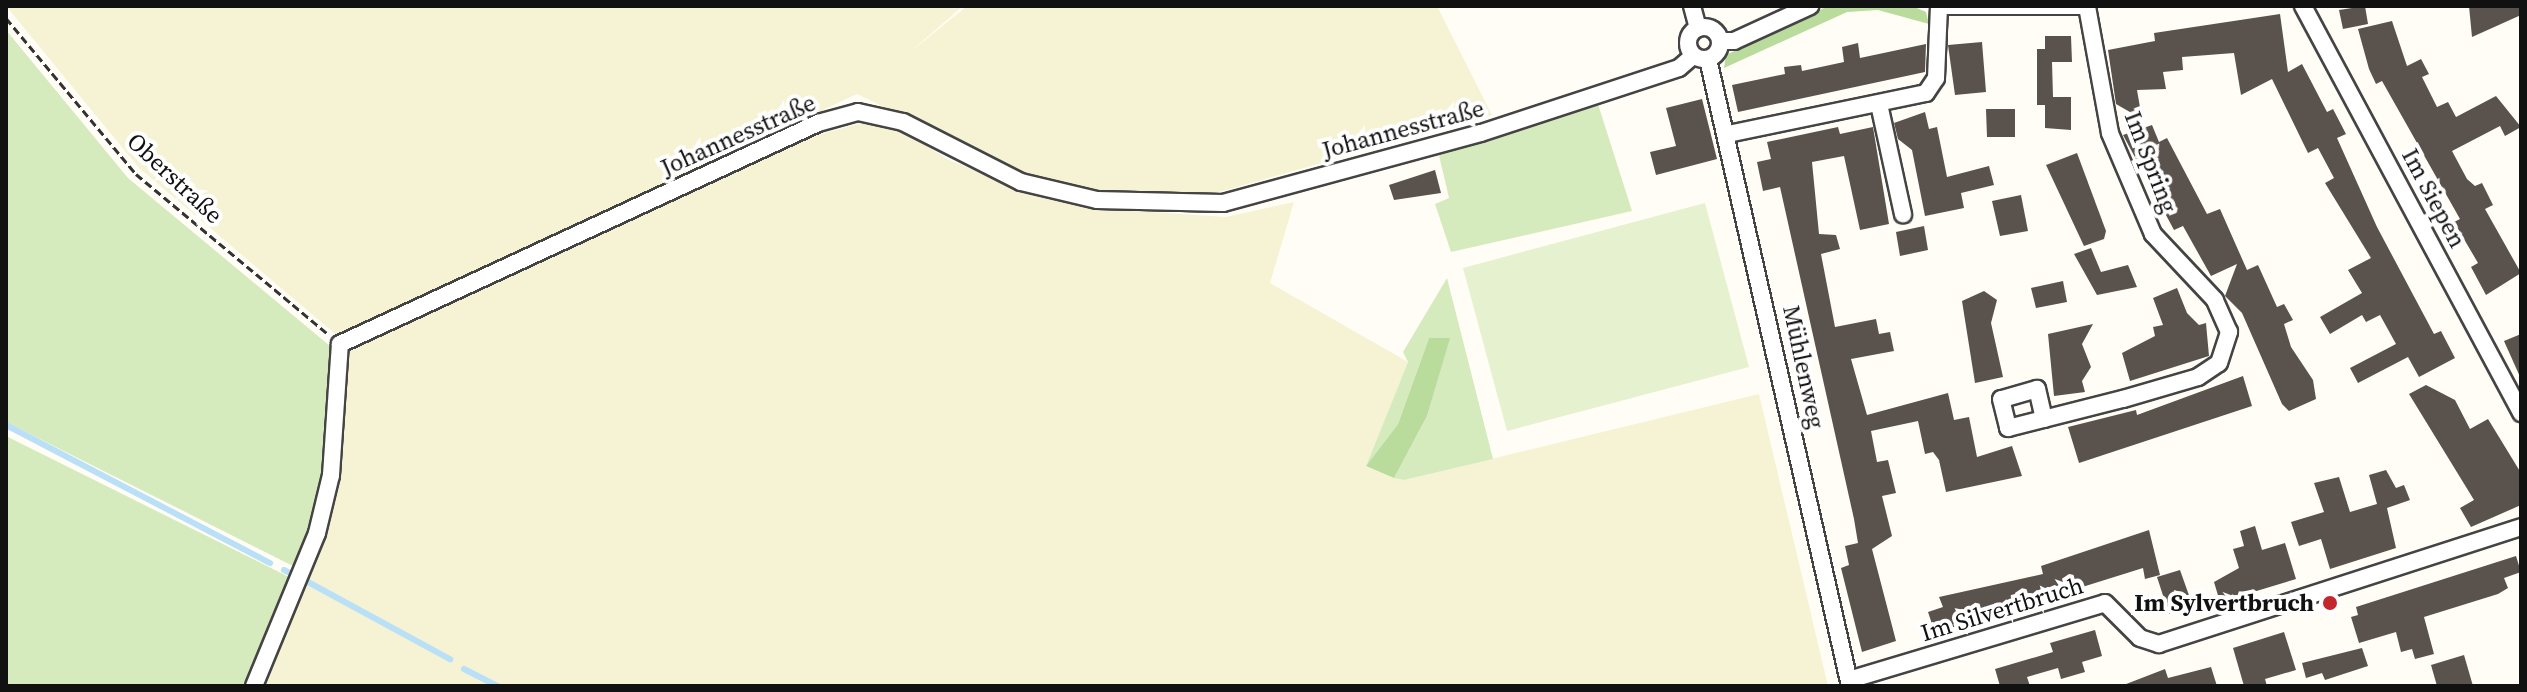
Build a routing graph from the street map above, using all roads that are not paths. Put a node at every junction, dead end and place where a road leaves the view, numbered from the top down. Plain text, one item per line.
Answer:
1 (1692, 6) edge
2 (1810, 6) edge
3 (1940, 6) edge
4 (2086, 6) edge
5 (2303, 6) edge
6 (1698, 28) junction
7 (1720, 41) junction
8 (1701, 57) junction
9 (1879, 104) junction
10 (1728, 134) junction
11 (1903, 214) dead end
12 (2521, 413) edge
13 (2044, 419) dead end
14 (2521, 527) edge
15 (1850, 683) edge
16 (254, 686) edge

1 - 6 street, Mühlenweg
2 - 7 street
3 - 4 street
3 - 9 street
4 - 13 street, Im Spring
5 - 12 street, Im Siepen
6 - 7 street
6 - 8 street, Mühlenweg
7 - 8 street
8 - 10 street, Mühlenweg
8 - 16 street, Johannesstraße
9 - 10 street
9 - 11 street
10 - 15 street, Mühlenweg
14 - 15 street, Im Silvertbruch

